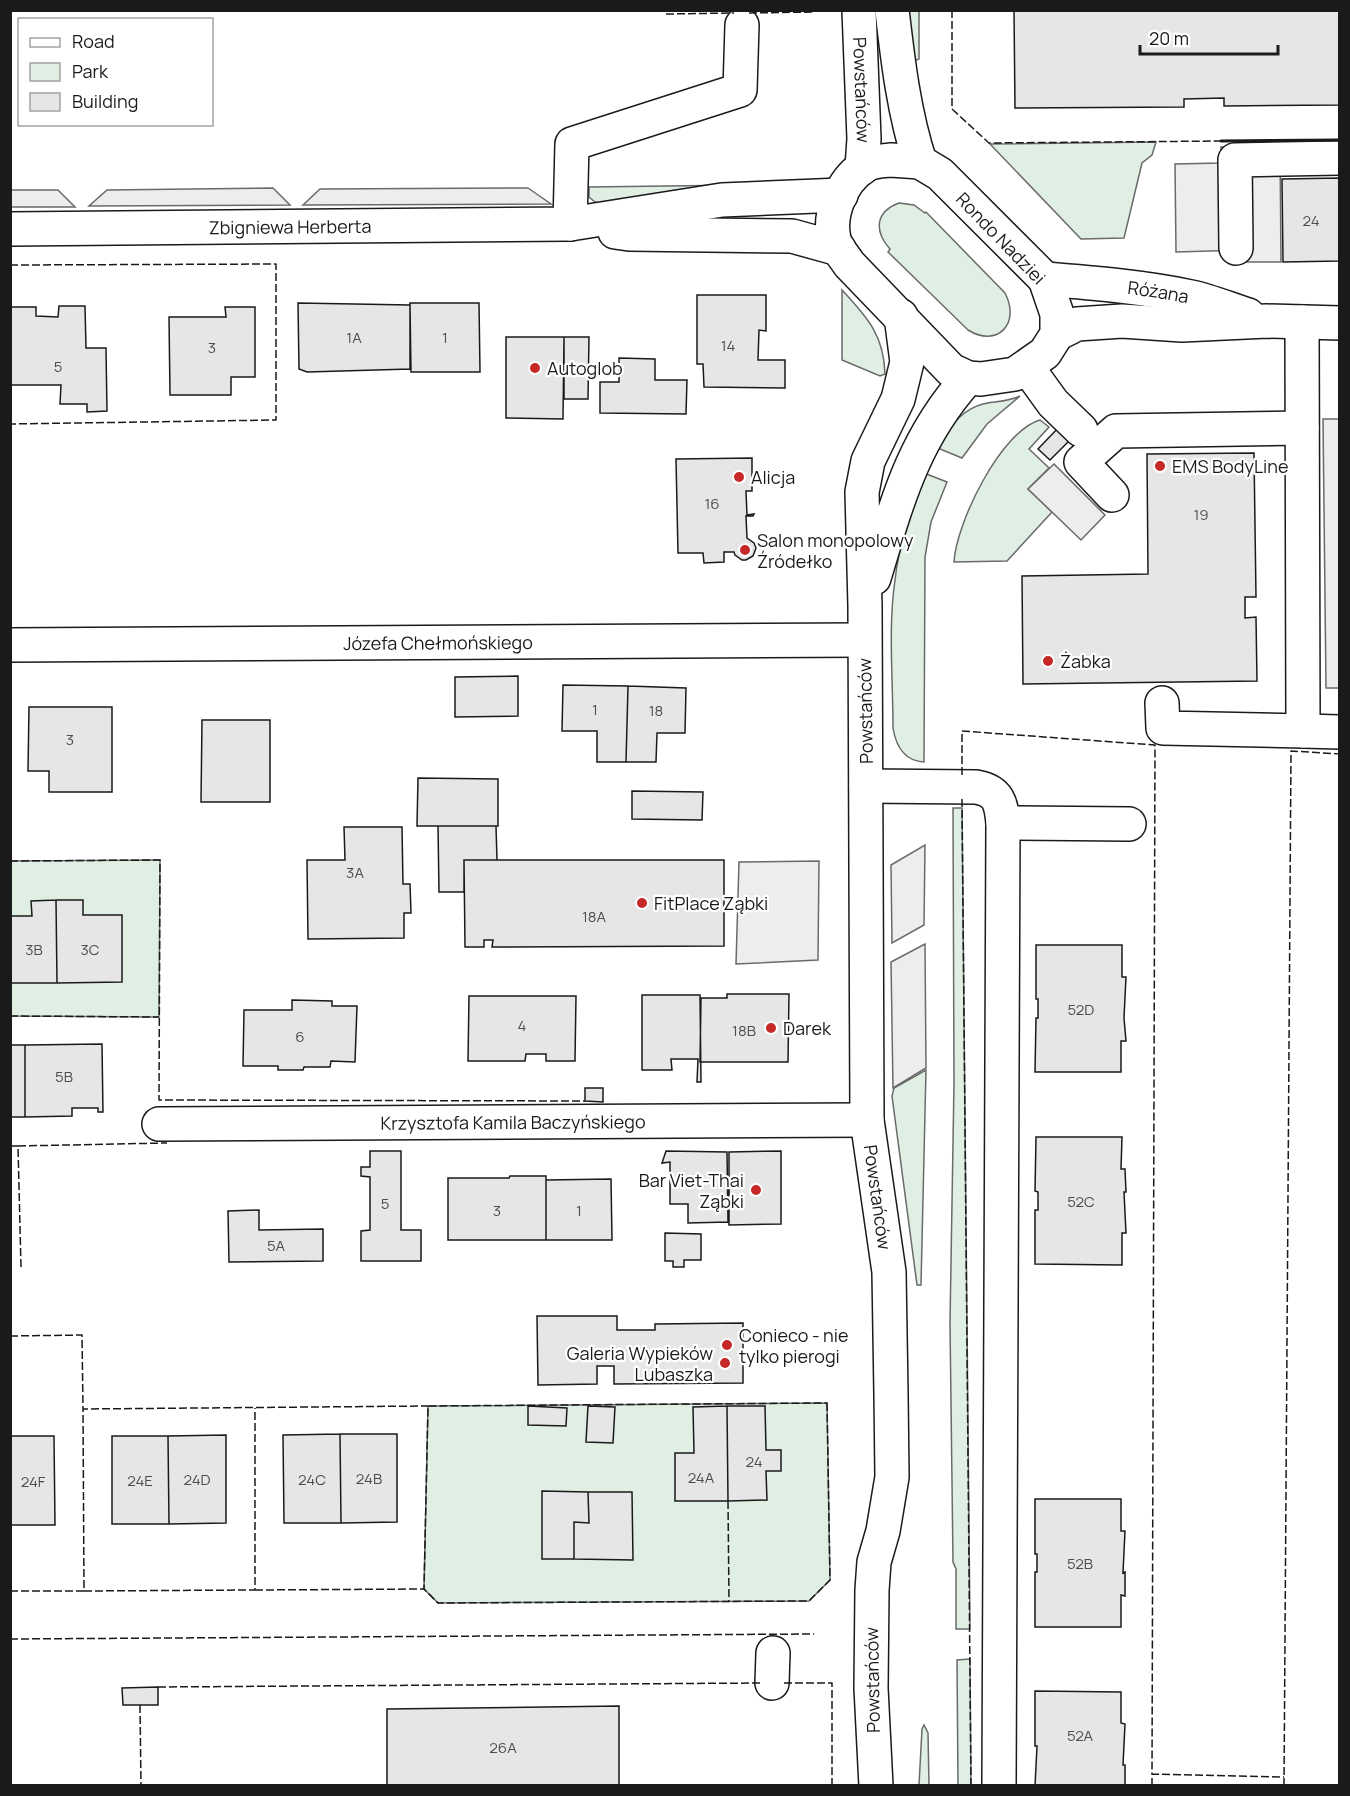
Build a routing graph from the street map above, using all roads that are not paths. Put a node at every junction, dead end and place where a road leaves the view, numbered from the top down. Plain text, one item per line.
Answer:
1 (859, 10) edge
2 (892, 10) edge
3 (742, 25) dead end
4 (1340, 158) edge
5 (920, 162) junction
6 (862, 168) junction
7 (841, 195) junction
8 (570, 224) junction
9 (10, 229) edge
10 (1236, 248) dead end
11 (839, 249) junction
12 (1045, 279) junction
13 (901, 316) junction
14 (1267, 321) junction
15 (1302, 322) junction
16 (1340, 323) edge
17 (1057, 334) junction
18 (1027, 367) junction
19 (968, 378) junction
20 (1302, 419) junction
21 (1081, 430) dead end
22 (1112, 495) dead end
23 (865, 606) junction
24 (864, 640) junction
25 (10, 645) edge
26 (1162, 704) dead end
27 (1303, 731) junction
28 (1340, 732) edge
29 (866, 786) junction
30 (1004, 823) junction
31 (1129, 824) dead end
32 (867, 1120) junction
33 (159, 1124) dead end
34 (876, 1785) edge
35 (999, 1785) edge

1 - 6 street, Powstańców
2 - 5 street, Powstańców
3 - 8 street
4 - 10 street
5 - 6 street
5 - 12 street, Rondo Nadziei
6 - 7 street
7 - 8 street, Zbigniewa Herberta
7 - 11 street
8 - 9 street, Zbigniewa Herberta
8 - 11 street, Zbigniewa Herberta
11 - 13 street
12 - 14 street, Różana
12 - 17 street, Rondo Nadziei
13 - 19 street
13 - 23 street, Powstańców
14 - 15 street, Różana
14 - 17 street, Różana
15 - 16 street, Różana
15 - 20 street
17 - 18 street
18 - 19 street
18 - 21 street
19 - 23 street, Powstańców
20 - 22 street
20 - 27 street
23 - 24 street, Powstańców
24 - 25 street, Józefa Chełmońskiego
24 - 29 street, Powstańców
26 - 27 street
27 - 28 street
29 - 30 street
29 - 32 street, Powstańców
30 - 31 street
30 - 35 street
32 - 33 street, Krzysztofa Kamila Baczyńskiego
32 - 34 street, Powstańców

